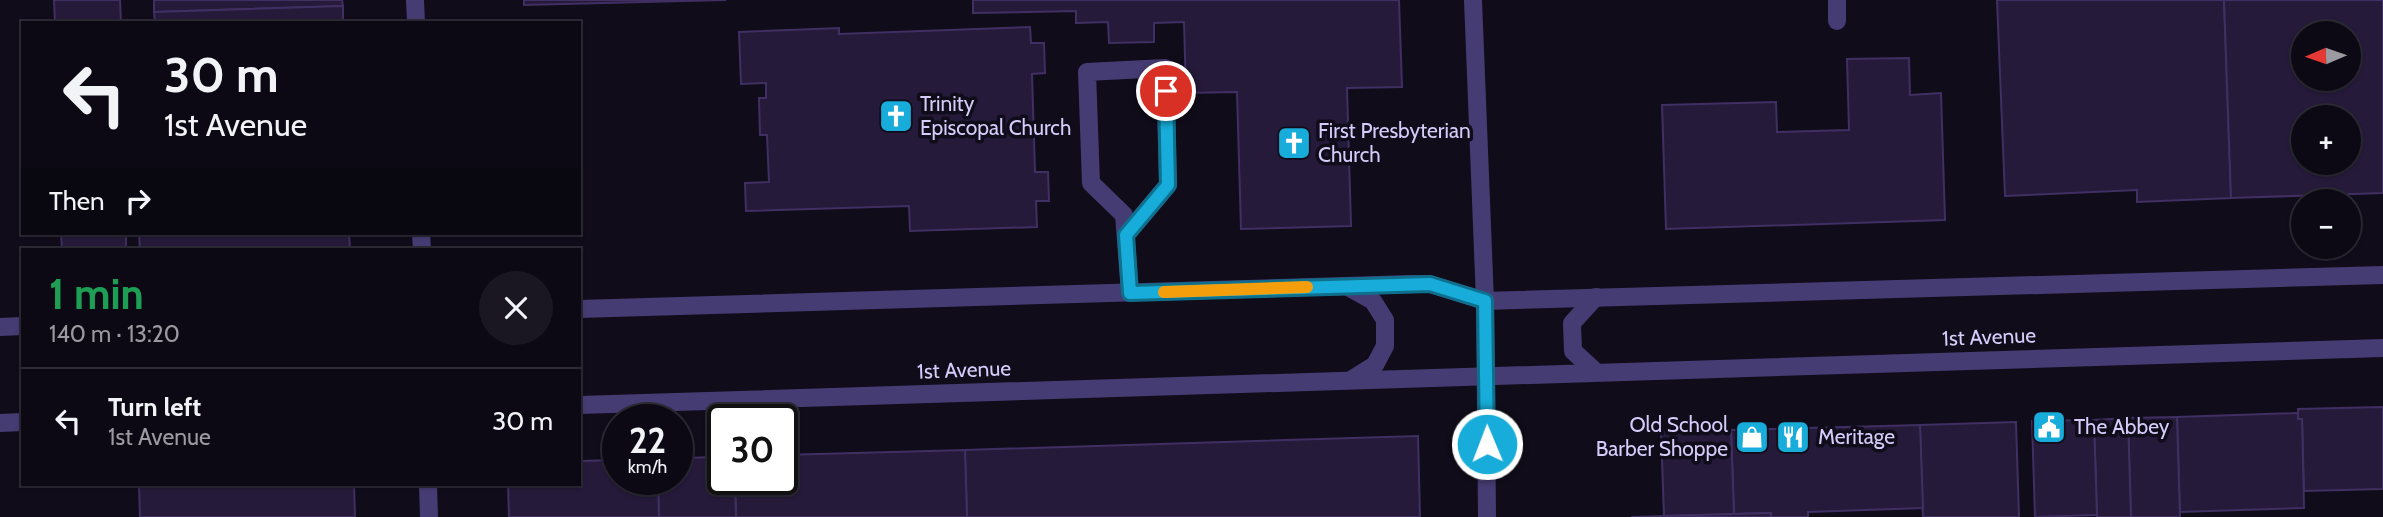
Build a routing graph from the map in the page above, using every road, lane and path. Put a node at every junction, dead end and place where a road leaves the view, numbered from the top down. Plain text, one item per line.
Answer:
1 (415, 0) edge
2 (1473, 0) edge
3 (1837, 0) edge
4 (416, 21) edge
5 (1837, 21) dead end
6 (1126, 235) junction
7 (2383, 275) edge
8 (1346, 286) junction
9 (1130, 293) junction
10 (1596, 298) junction
11 (1485, 301) junction
12 (581, 309) edge
13 (21, 326) edge
14 (0, 327) edge
15 (2383, 348) edge
16 (1596, 372) junction
17 (1486, 376) junction
18 (1351, 380) junction
19 (581, 405) edge
20 (21, 422) edge
21 (0, 423) edge
22 (428, 486) edge
23 (429, 517) edge
24 (1487, 517) edge

1 - 4 street
2 - 11 street
3 - 5 street
6 - 6 street
6 - 9 street
7 - 10 street
8 - 9 street
8 - 11 street
8 - 18 street
9 - 12 street
10 - 11 street
10 - 16 street
11 - 17 street
13 - 14 street
15 - 16 street, 1st Avenue
16 - 17 street, 1st Avenue
17 - 18 street, 1st Avenue
17 - 24 street
18 - 19 street, 1st Avenue
20 - 21 street
22 - 23 street

